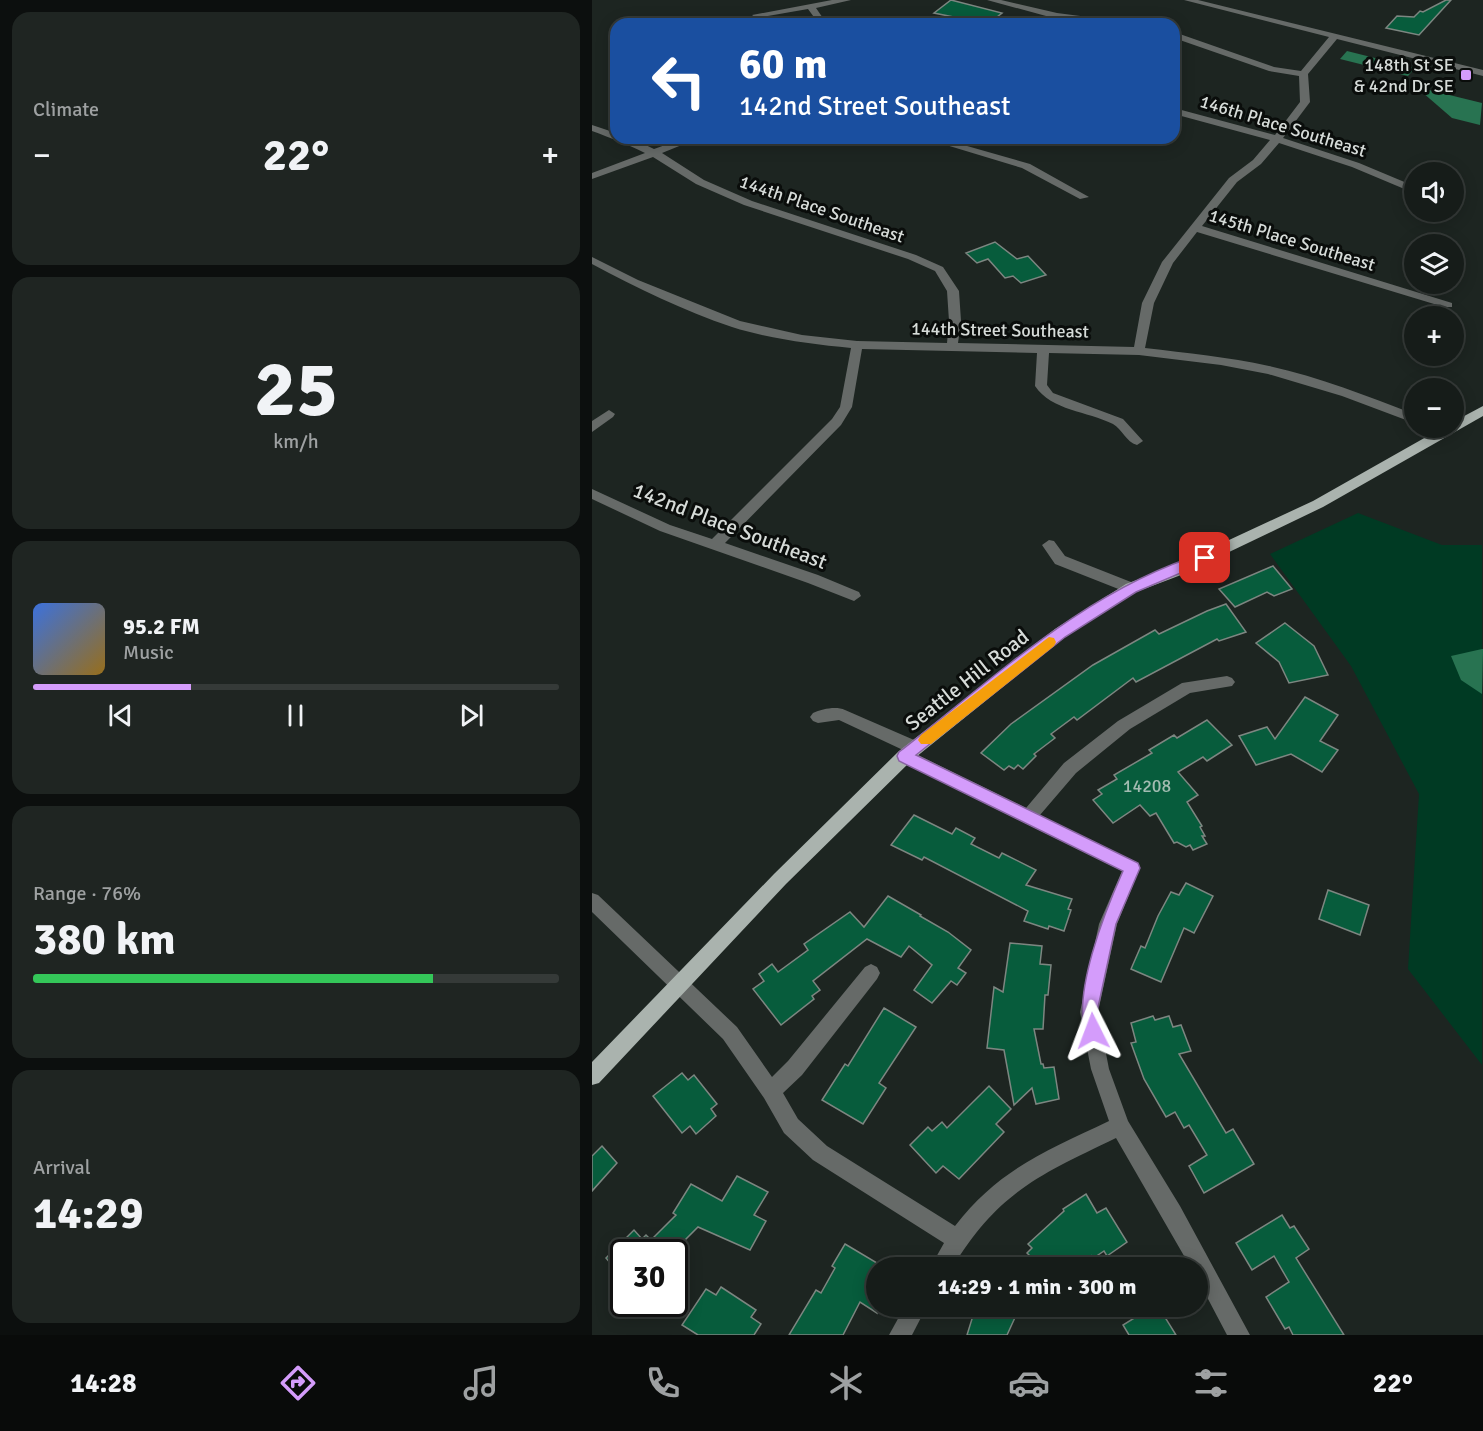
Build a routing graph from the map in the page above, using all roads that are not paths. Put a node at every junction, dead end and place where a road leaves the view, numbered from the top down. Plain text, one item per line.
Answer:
1 (847, 0) edge
2 (991, 0) edge
3 (1036, 0) edge
4 (1188, 0) edge
5 (812, 8) junction
6 (1024, 9) junction
7 (756, 15) dead end
8 (819, 18) edge
9 (1072, 18) edge
10 (1180, 37) edge
11 (1334, 37) junction
12 (1483, 73) edge
13 (1303, 74) junction
14 (1180, 113) edge
15 (592, 128) edge
16 (610, 134) edge
17 (1277, 139) junction
18 (635, 144) edge
19 (678, 144) edge
20 (949, 144) edge
21 (654, 153) junction
22 (592, 176) edge
23 (1404, 186) edge
24 (1084, 197) dead end
25 (1196, 228) junction
26 (592, 260) edge
27 (1448, 305) dead end
28 (857, 345) junction
29 (952, 348) junction
30 (1043, 348) junction
31 (1139, 351) junction
32 (1483, 410) edge
33 (609, 414) dead end
34 (1404, 415) edge
35 (1464, 419) edge
36 (592, 428) edge
37 (1429, 438) edge
38 (1137, 441) dead end
39 (592, 494) edge
40 (715, 545) junction
41 (1049, 545) dead end
42 (1131, 588) junction
43 (854, 596) dead end
44 (1227, 682) dead end
45 (818, 717) dead end
46 (910, 752) junction
47 (1028, 817) junction
48 (592, 901) edge
49 (871, 973) dead end
50 (680, 983) junction
51 (592, 1076) edge
52 (771, 1091) junction
53 (1120, 1126) junction
54 (957, 1239) junction
55 (946, 1257) edge
56 (911, 1317) edge
57 (900, 1335) edge
58 (1239, 1335) edge

1 - 5 street
2 - 6 street
3 - 6 street
4 - 11 street
5 - 7 street
5 - 8 street
6 - 9 street
10 - 13 street
11 - 12 street
11 - 13 street
13 - 17 street
14 - 17 street, 146th Place Southeast
15 - 16 street
17 - 23 street, 146th Place Southeast
17 - 25 street
18 - 21 street, 144th Place Southeast
19 - 21 street
20 - 24 street
21 - 22 street
21 - 29 street, 144th Place Southeast
25 - 27 street, 145th Place Southeast
25 - 31 street
26 - 28 street, 144th Street Southeast
28 - 29 street, 144th Street Southeast
28 - 40 street
29 - 30 street, 144th Street Southeast
30 - 31 street, 144th Street Southeast
30 - 38 street
31 - 34 street, 144th Street Southeast
32 - 35 main road, Seattle Hill Road
33 - 36 street
37 - 42 main road, Seattle Hill Road
39 - 40 street, 142nd Place Southeast
40 - 43 street, 142nd Place Southeast
41 - 42 street
42 - 46 main road, Seattle Hill Road
44 - 47 street
45 - 46 street
46 - 47 street
46 - 50 main road, Seattle Hill Road
47 - 53 street
48 - 50 street
49 - 52 street
50 - 51 main road, Seattle Hill Road
50 - 52 street
52 - 54 street
53 - 54 street
53 - 58 street
54 - 55 street
56 - 57 street

